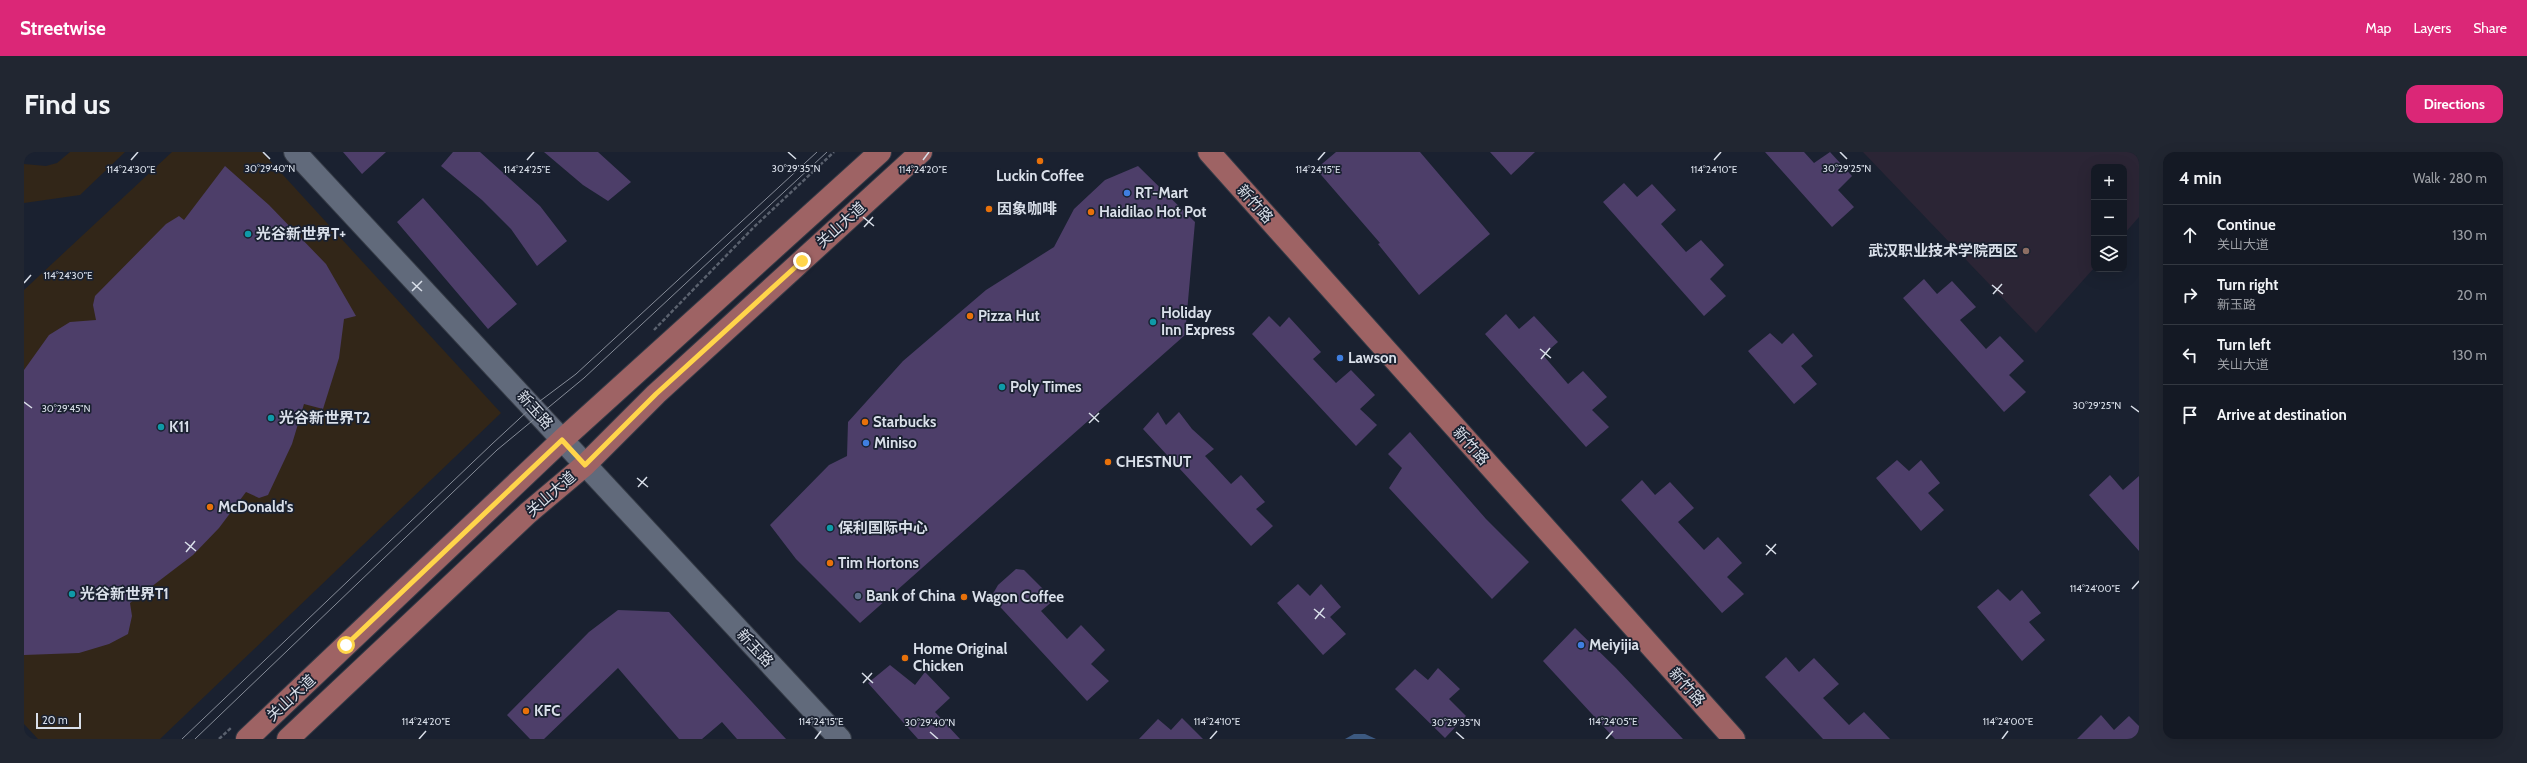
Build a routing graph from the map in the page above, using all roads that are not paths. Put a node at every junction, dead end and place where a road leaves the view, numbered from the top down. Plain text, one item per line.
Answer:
1 (295, 152) edge
2 (880, 152) edge
3 (921, 152) edge
4 (1209, 152) edge
5 (562, 440) junction
6 (585, 465) junction
7 (247, 739) edge
8 (288, 739) edge
9 (840, 739) edge
10 (1734, 739) edge

1 - 5 street, 新玉路
2 - 5 main road, 关山大道
3 - 6 main road, 关山大道
4 - 10 main road, 新竹路
5 - 6 street, 新玉路
5 - 7 main road, 关山大道
6 - 8 main road, 关山大道
6 - 9 street, 新玉路

